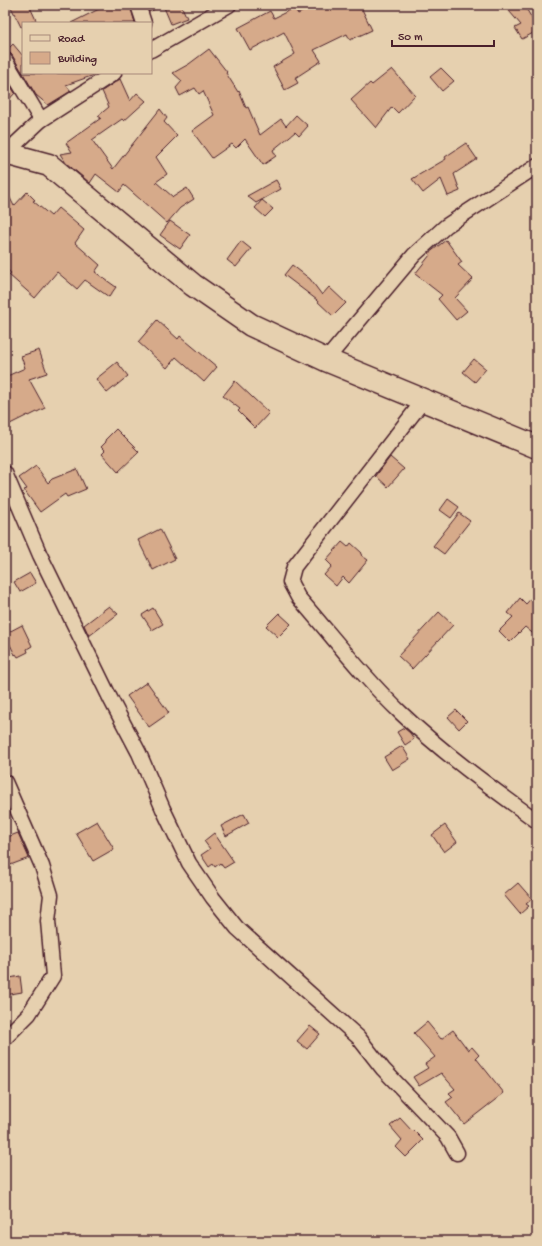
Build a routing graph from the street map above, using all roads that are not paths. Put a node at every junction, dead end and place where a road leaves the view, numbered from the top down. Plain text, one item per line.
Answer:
1 (138, 5) edge
2 (229, 5) edge
3 (144, 22) edge
4 (152, 48) edge
5 (5, 60) edge
6 (112, 74) edge
7 (41, 120) junction
8 (6, 152) edge
9 (537, 166) edge
10 (326, 360) junction
11 (423, 401) junction
12 (537, 447) edge
13 (5, 473) edge
14 (5, 782) edge
15 (537, 821) edge
16 (5, 1038) edge
17 (457, 1153) dead end

1 - 3 street
2 - 4 street
5 - 7 street
6 - 7 street
7 - 8 street
8 - 10 main road
9 - 10 street
10 - 11 main road
11 - 12 main road
11 - 15 street
13 - 17 street
14 - 16 street

